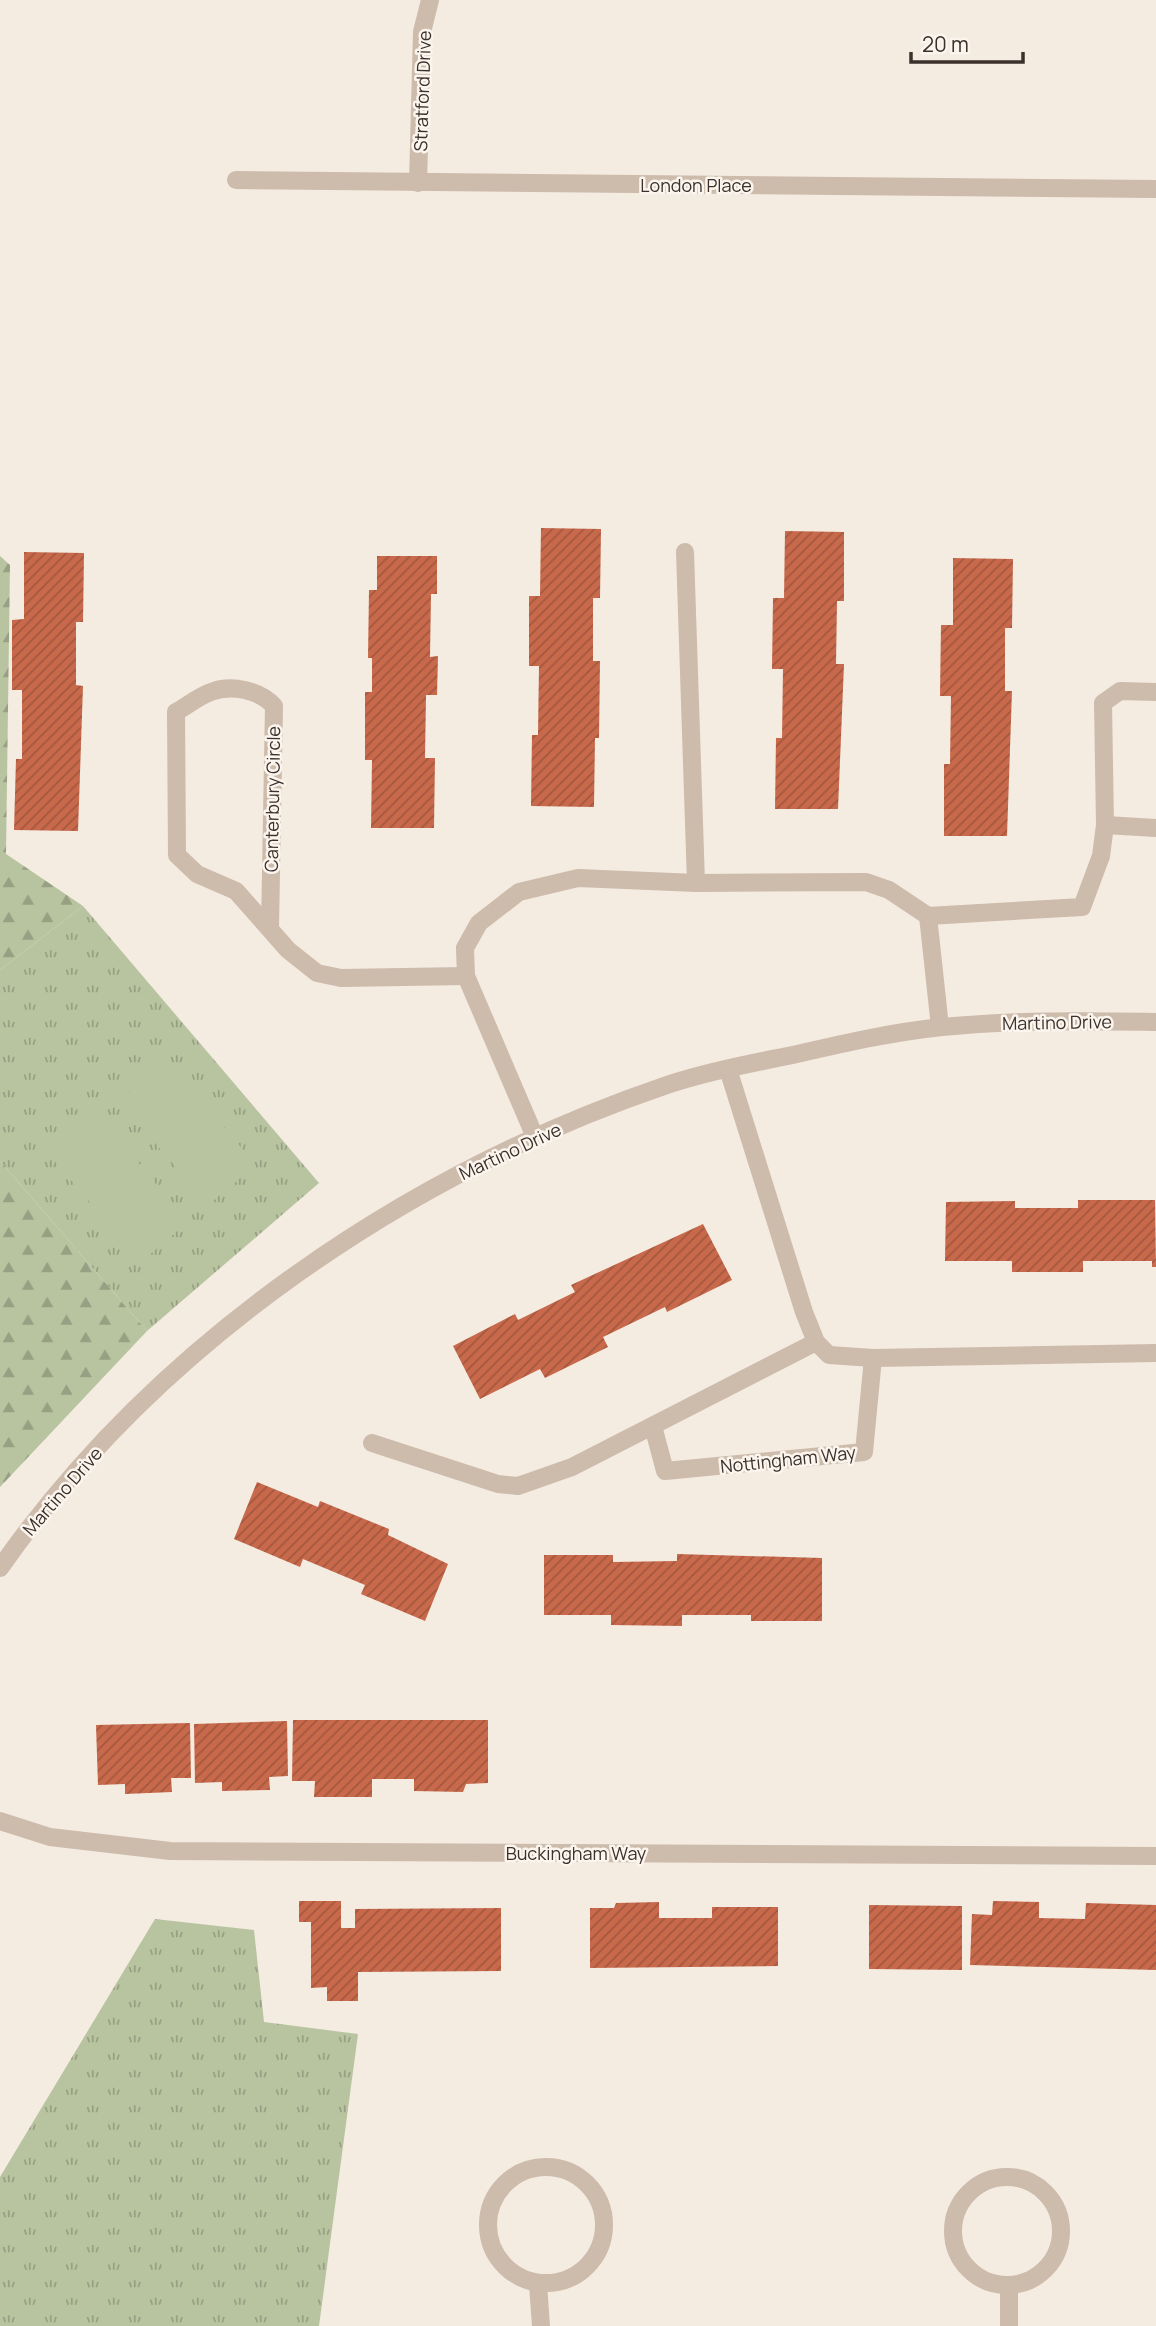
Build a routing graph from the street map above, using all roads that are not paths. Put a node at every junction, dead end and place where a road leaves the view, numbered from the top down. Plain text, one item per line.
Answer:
1 (430, 0) edge
2 (236, 180) dead end
3 (418, 183) junction
4 (1156, 189) edge
5 (685, 552) dead end
6 (1156, 692) edge
7 (1105, 825) junction
8 (1156, 828) edge
9 (696, 883) junction
10 (928, 916) junction
11 (270, 928) junction
12 (466, 976) junction
13 (1156, 1021) edge
14 (940, 1027) junction
15 (728, 1069) junction
16 (535, 1137) junction
17 (816, 1342) junction
18 (1156, 1353) edge
19 (873, 1358) junction
20 (653, 1426) junction
21 (372, 1443) dead end
22 (0, 1568) edge
23 (0, 1821) edge
24 (1156, 1856) edge
25 (538, 2284) junction
26 (1009, 2285) junction
27 (541, 2326) edge
28 (1009, 2326) edge

1 - 3 street, Stratford Drive
2 - 3 street, London Place
3 - 4 street, London Place
5 - 9 street
6 - 7 street
7 - 8 street
7 - 10 street
9 - 10 street
9 - 12 street
10 - 14 street
11 - 11 street, Canterbury Circle
11 - 12 street, Canterbury Circle
12 - 16 street
13 - 14 street, Martino Drive
14 - 15 street, Martino Drive
15 - 16 street, Martino Drive
15 - 17 street
16 - 22 street, Martino Drive
17 - 19 street
17 - 20 street
18 - 19 street
19 - 20 street, Nottingham Way
20 - 21 street
23 - 24 street, Buckingham Way
25 - 25 street
25 - 27 street
26 - 26 street
26 - 28 street

